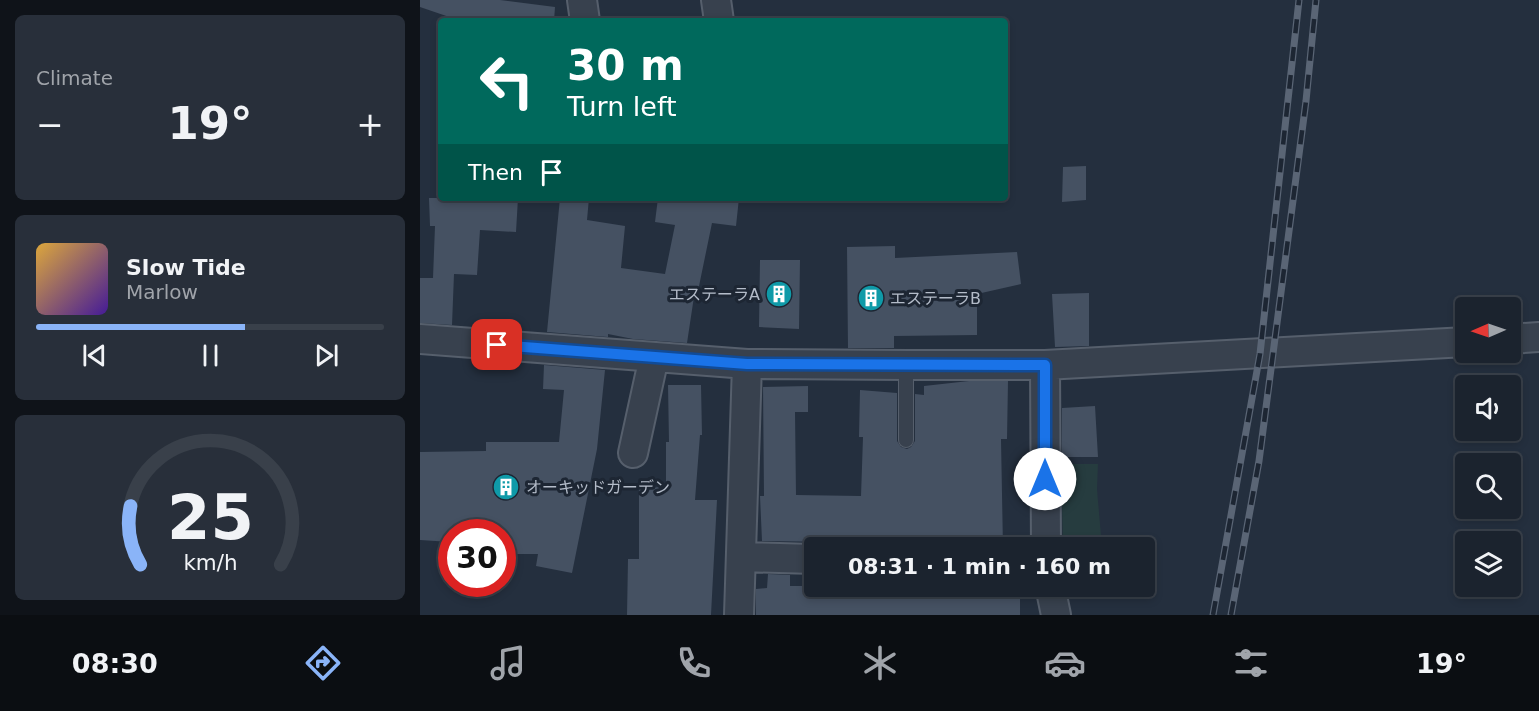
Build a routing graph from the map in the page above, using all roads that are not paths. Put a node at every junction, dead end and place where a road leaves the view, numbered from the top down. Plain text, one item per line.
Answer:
1 (582, 0) edge
2 (716, 0) edge
3 (585, 18) edge
4 (719, 18) edge
5 (1539, 337) edge
6 (1521, 338) edge
7 (420, 339) edge
8 (1455, 343) edge
9 (654, 357) junction
10 (747, 364) junction
11 (906, 365) junction
12 (1045, 365) junction
13 (906, 440) dead end
14 (633, 453) dead end
15 (1046, 537) edge
16 (741, 557) junction
17 (804, 559) edge
18 (1052, 597) edge
19 (739, 615) edge
20 (1056, 615) edge

1 - 3 street
2 - 4 street
5 - 6 street
7 - 9 street
8 - 12 street
9 - 10 street
9 - 14 street
10 - 11 street
10 - 16 street
11 - 12 street
11 - 13 lane
12 - 15 street
16 - 17 street
16 - 19 street
18 - 20 street

